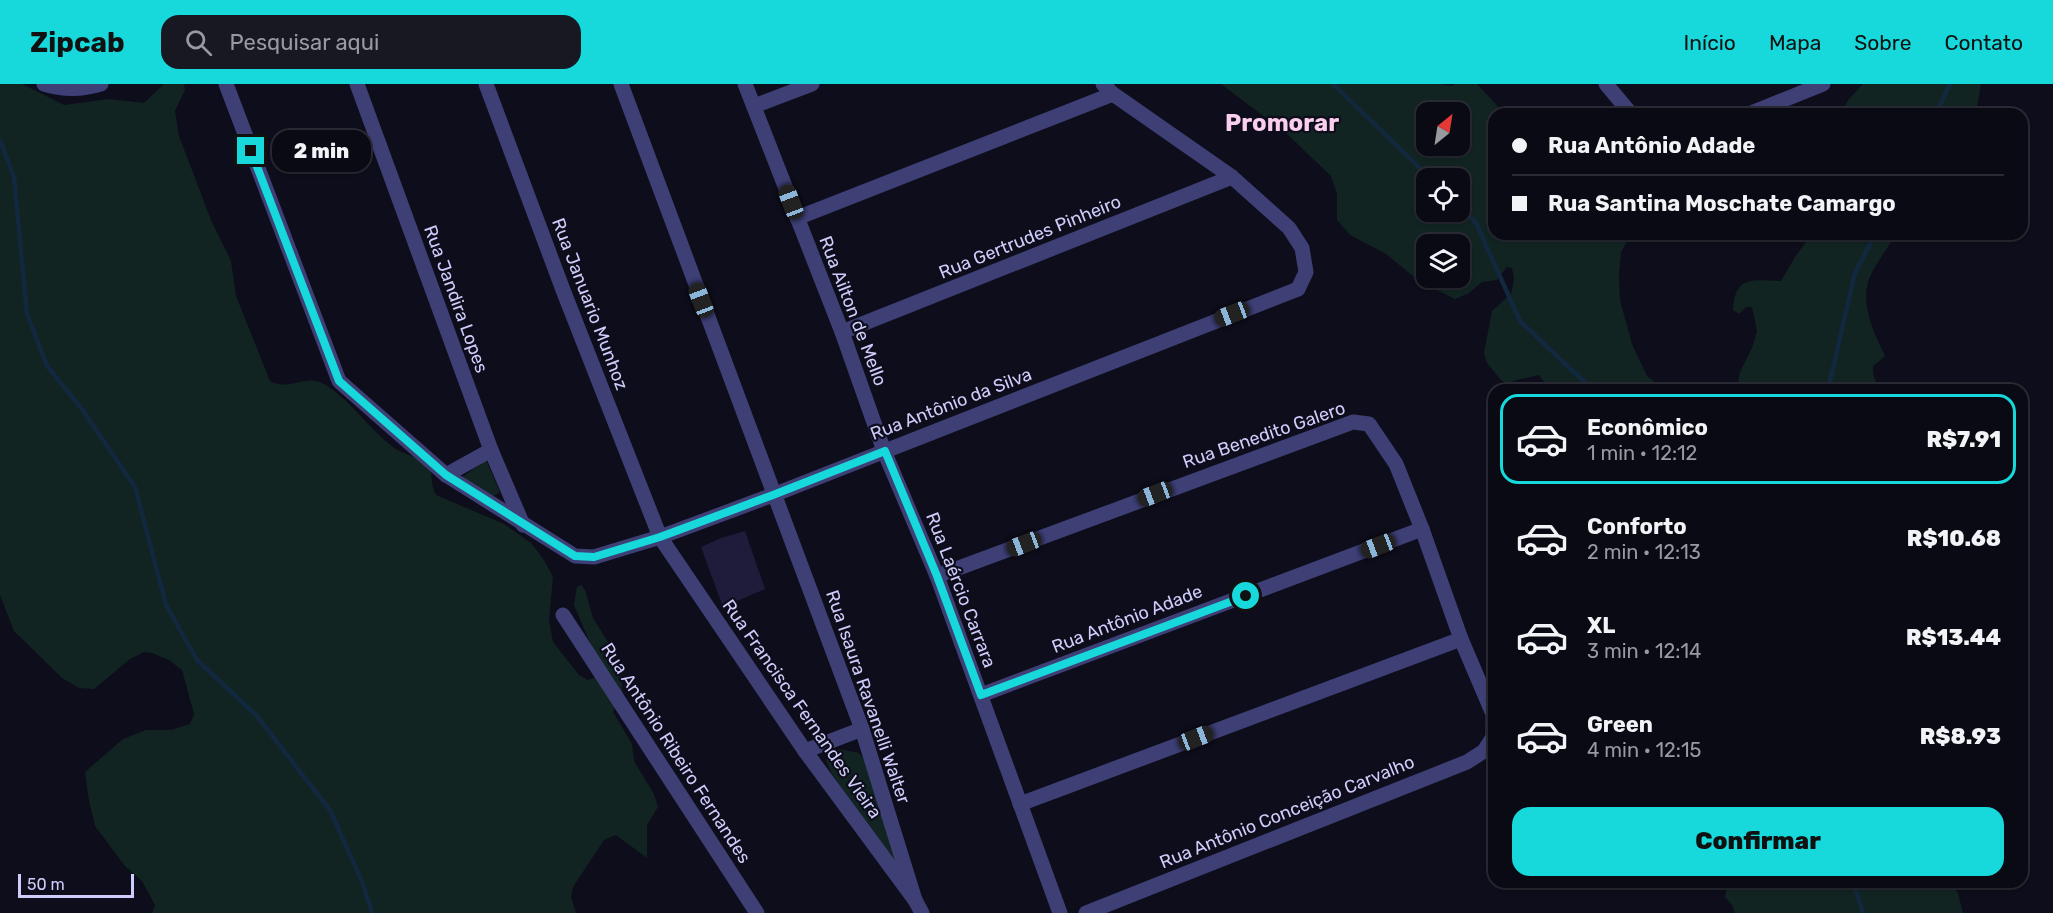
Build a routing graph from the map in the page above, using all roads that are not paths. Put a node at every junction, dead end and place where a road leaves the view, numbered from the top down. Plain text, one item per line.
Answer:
1 (44, 84) edge
2 (101, 84) edge
3 (226, 84) edge
4 (357, 84) edge
5 (486, 84) edge
6 (621, 84) edge
7 (745, 84) edge
8 (812, 84) edge
9 (1606, 84) edge
10 (1823, 84) edge
11 (1108, 89) edge
12 (754, 106) junction
13 (1626, 108) edge
14 (1764, 108) edge
15 (1232, 177) junction
16 (797, 218) junction
17 (842, 332) junction
18 (491, 450) junction
19 (885, 451) junction
20 (446, 475) junction
21 (773, 495) junction
22 (523, 525) junction
23 (1422, 529) junction
24 (660, 537) junction
25 (937, 576) junction
26 (563, 615) dead end
27 (1461, 639) junction
28 (981, 695) junction
29 (1488, 702) edge
30 (862, 729) junction
31 (1488, 745) edge
32 (804, 751) junction
33 (1020, 804) junction
34 (919, 907) edge
35 (757, 913) edge
36 (1060, 913) edge
37 (1086, 913) edge

1 - 2 street
3 - 20 street
4 - 18 street, Rua Jandira Lopes
5 - 24 street, Rua Januario Munhoz
6 - 21 street, Rua Isaura Ravanelli Walter
7 - 12 street, Rua Ailton de Mello
8 - 12 street
9 - 13 street
10 - 14 street
11 - 15 street
11 - 16 street
12 - 16 street, Rua Ailton de Mello
15 - 17 street, Rua Gertrudes Pinheiro
15 - 19 street, Rua Antônio da Silva
16 - 17 street, Rua Ailton de Mello
17 - 19 street, Rua Ailton de Mello
18 - 20 street
18 - 22 street, Rua Jandira Lopes
19 - 21 street, Rua Antônio da Silva
19 - 25 street, Rua Laércio Carrara
20 - 22 street
21 - 24 street, Rua Antônio da Silva
21 - 30 street, Rua Isaura Ravanelli Walter
22 - 24 street, Rua Antônio da Silva
23 - 25 street, Rua Benedito Galero
23 - 27 street
23 - 28 street, Rua Antônio Adade
24 - 32 street, Rua Francisca Fernandes Vieira
25 - 28 street, Rua Laércio Carrara
26 - 35 street, Rua Antônio Ribeiro Fernandes
27 - 29 street
27 - 33 street
28 - 33 street, Rua Laércio Carrara
30 - 32 street
30 - 34 street, Rua Isaura Ravanelli Walter
31 - 37 street, Rua Antônio Conceição Carvalho
32 - 34 street, Rua Francisca Fernandes Vieira
33 - 36 street, Rua Laércio Carrara

